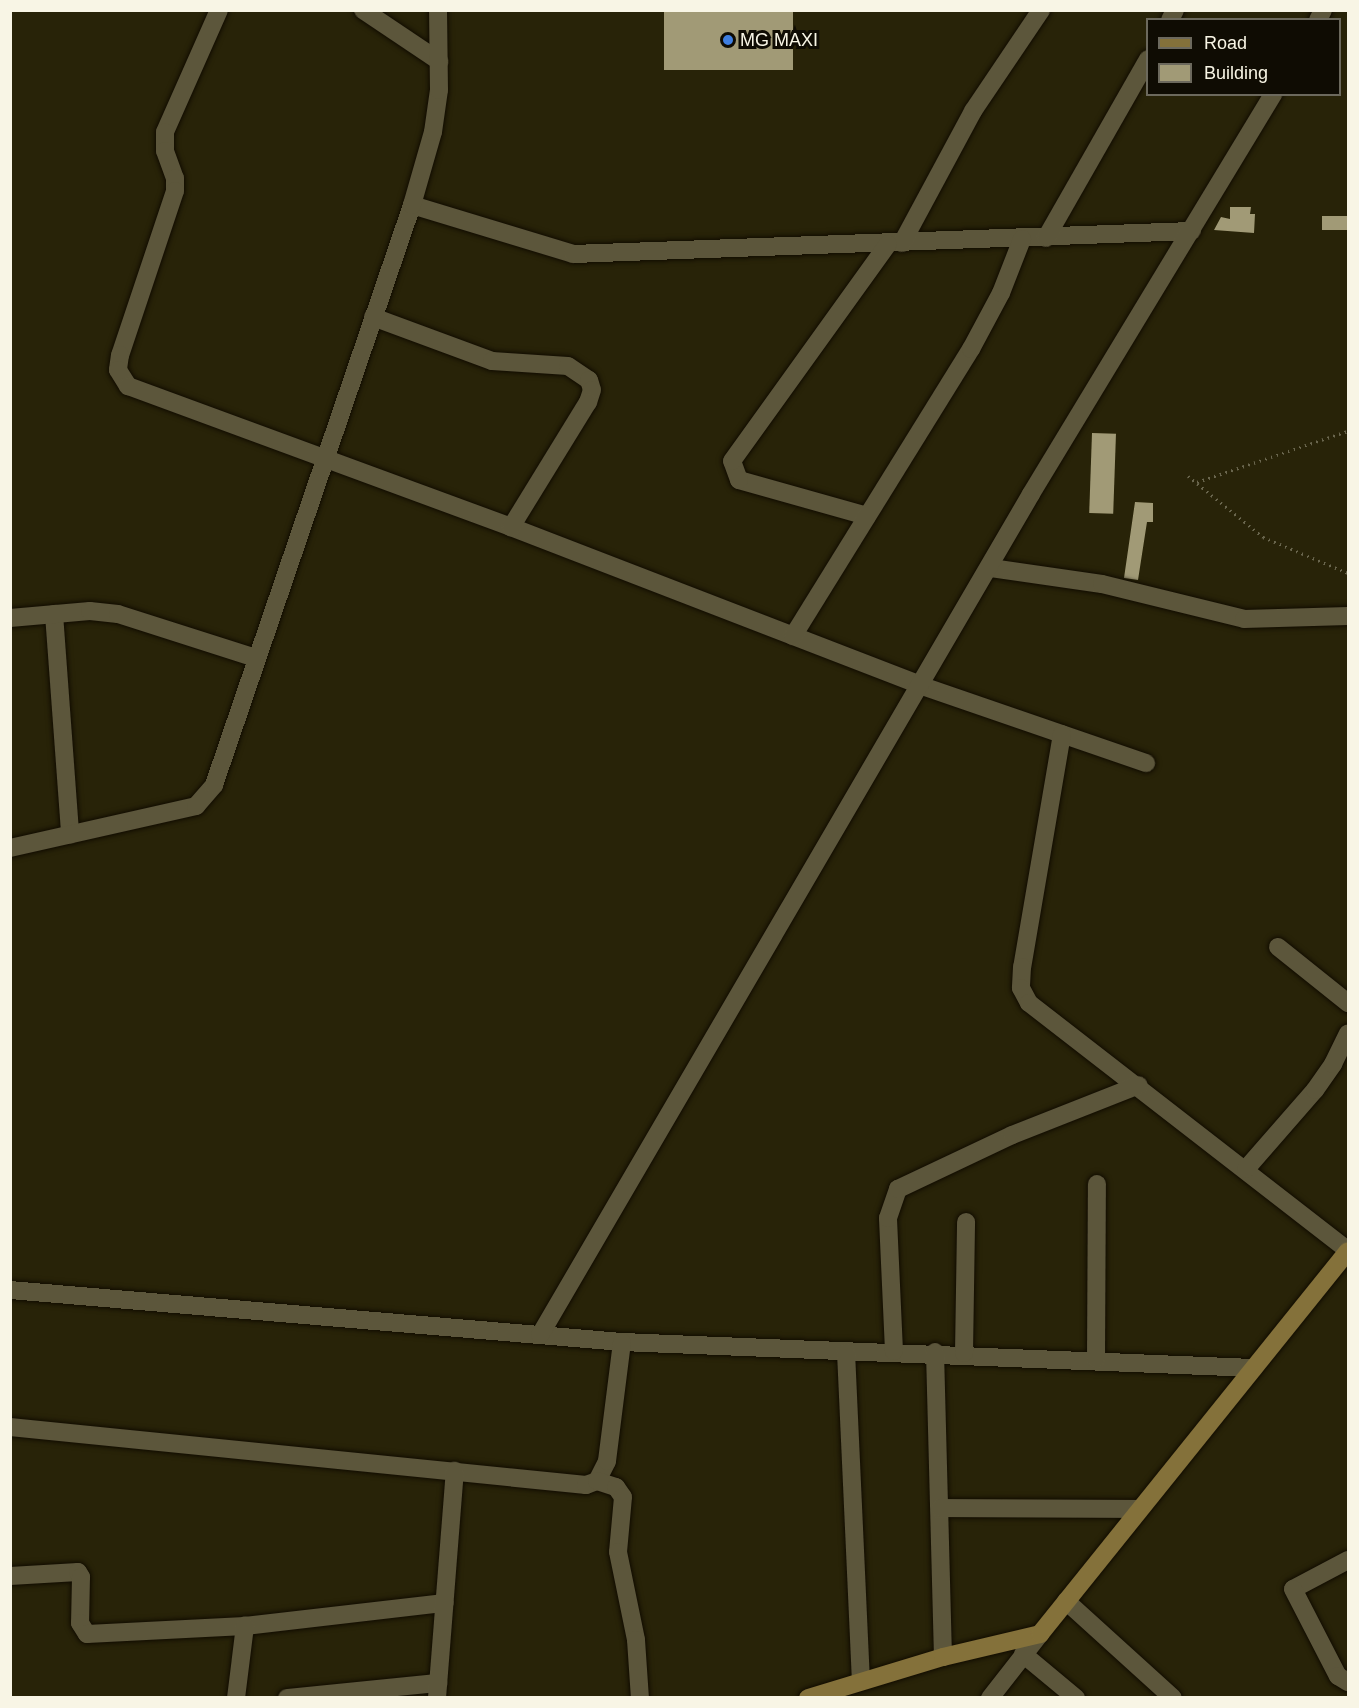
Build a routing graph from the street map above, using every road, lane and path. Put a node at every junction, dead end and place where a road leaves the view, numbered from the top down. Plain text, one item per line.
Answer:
1 (219, 10) edge
2 (363, 10) edge
3 (438, 10) edge
4 (1041, 10) edge
5 (439, 61) junction
6 (1146, 63) edge
7 (1272, 96) edge
8 (412, 205) junction
9 (1192, 231) junction
10 (1046, 238) junction
11 (1022, 239) junction
12 (895, 243) junction
13 (373, 317) junction
14 (1348, 431) edge
15 (323, 461) junction
16 (1188, 476) dead end
17 (1197, 482) junction
18 (867, 516) junction
19 (511, 527) junction
20 (991, 568) junction
21 (1348, 573) edge
22 (54, 614) junction
23 (1348, 616) edge
24 (10, 618) edge
25 (793, 636) junction
26 (256, 658) junction
27 (922, 686) junction
28 (1062, 734) junction
29 (1146, 763) dead end
30 (70, 834) junction
31 (13, 849) edge
32 (1278, 947) dead end
33 (1348, 1003) edge
34 (1348, 1033) edge
35 (1139, 1085) junction
36 (1246, 1169) junction
37 (1097, 1184) dead end
38 (966, 1222) dead end
39 (1348, 1251) edge
40 (10, 1290) edge
41 (540, 1335) junction
42 (622, 1341) junction
43 (894, 1351) junction
44 (846, 1352) junction
45 (935, 1352) junction
46 (964, 1353) junction
47 (1096, 1359) junction
48 (1253, 1368) junction
49 (10, 1427) edge
50 (455, 1471) junction
51 (597, 1480) junction
52 (940, 1508) junction
53 (1140, 1509) junction
54 (1348, 1560) edge
55 (10, 1576) edge
56 (1066, 1600) junction
57 (445, 1604) junction
58 (245, 1626) junction
59 (1040, 1634) junction
60 (1023, 1654) junction
61 (943, 1657) junction
62 (861, 1680) junction
63 (1348, 1682) edge
64 (438, 1690) edge
65 (236, 1698) edge
66 (287, 1698) edge
67 (640, 1698) edge
68 (808, 1698) edge
69 (990, 1698) edge
70 (1076, 1698) edge
71 (1173, 1698) edge

1 - 15 street
2 - 5 street
3 - 5 street
4 - 12 street
5 - 8 street
6 - 10 street
7 - 9 street
8 - 12 street
8 - 13 street
9 - 10 street
9 - 20 street
10 - 11 street
11 - 12 street
11 - 18 street
12 - 18 street
13 - 15 street
13 - 19 street
14 - 17 path
15 - 19 street
15 - 26 street
16 - 17 path
17 - 21 path
18 - 25 street
19 - 25 street
20 - 23 street
20 - 27 street
22 - 24 street
22 - 26 street
22 - 30 street
25 - 27 street
26 - 30 street
27 - 28 street
27 - 41 street
28 - 29 street
28 - 35 street
30 - 31 street
32 - 33 street
34 - 36 street
35 - 36 street
35 - 43 street
36 - 39 street
37 - 47 street
38 - 46 street
39 - 48 street
40 - 41 street
41 - 42 street
42 - 44 street
42 - 51 street
43 - 44 street
43 - 45 street
44 - 62 street
45 - 46 street
45 - 52 street
46 - 47 street
47 - 48 street
48 - 53 street
49 - 50 street
50 - 51 street
50 - 57 street
51 - 67 street
52 - 53 street
52 - 61 street
53 - 56 street
54 - 63 street
55 - 58 street
56 - 59 street
56 - 71 street
57 - 58 street
57 - 64 street
58 - 65 street
59 - 60 street
59 - 61 street
60 - 69 street
60 - 70 street
61 - 62 street
62 - 68 street
64 - 66 street

